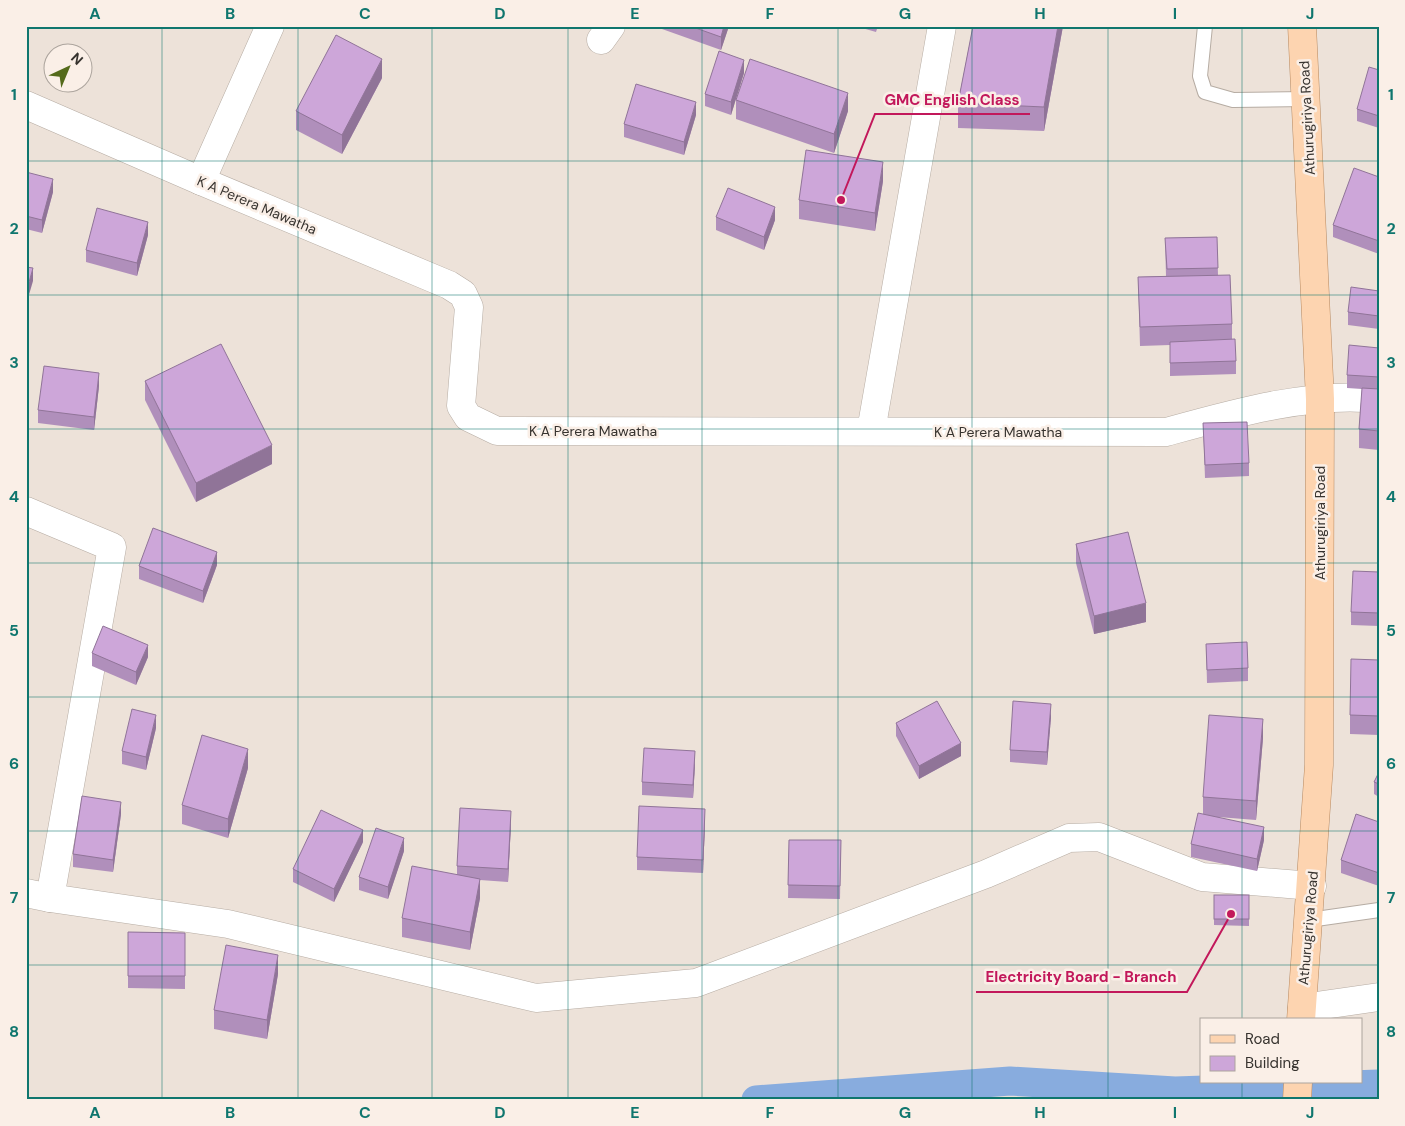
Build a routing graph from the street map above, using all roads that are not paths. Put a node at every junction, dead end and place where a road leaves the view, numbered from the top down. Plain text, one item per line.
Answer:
1 (270, 26) edge
2 (942, 26) edge
3 (1205, 26) edge
4 (1302, 26) edge
5 (1306, 99) junction
6 (26, 105) edge
7 (201, 181) junction
8 (1320, 399) junction
9 (1379, 399) edge
10 (871, 431) junction
11 (26, 511) edge
12 (1312, 886) junction
13 (38, 896) edge
14 (1379, 910) edge
15 (1309, 920) junction
16 (1379, 998) edge
17 (1302, 1014) edge
18 (1298, 1084) edge
19 (1297, 1100) edge

1 - 7 street
2 - 10 street
3 - 5 lane
4 - 5 main road, Athurugiriya Road
5 - 8 main road, Athurugiriya Road
6 - 7 street, K A Perera Mawatha
7 - 10 street, K A Perera Mawatha
8 - 9 street, K A Perera Mawatha
8 - 10 street, K A Perera Mawatha
8 - 12 main road, Athurugiriya Road
11 - 13 street
12 - 13 street
12 - 15 main road, Athurugiriya Road
14 - 15 lane
15 - 17 main road, Athurugiriya Road
16 - 17 street
18 - 19 main road

